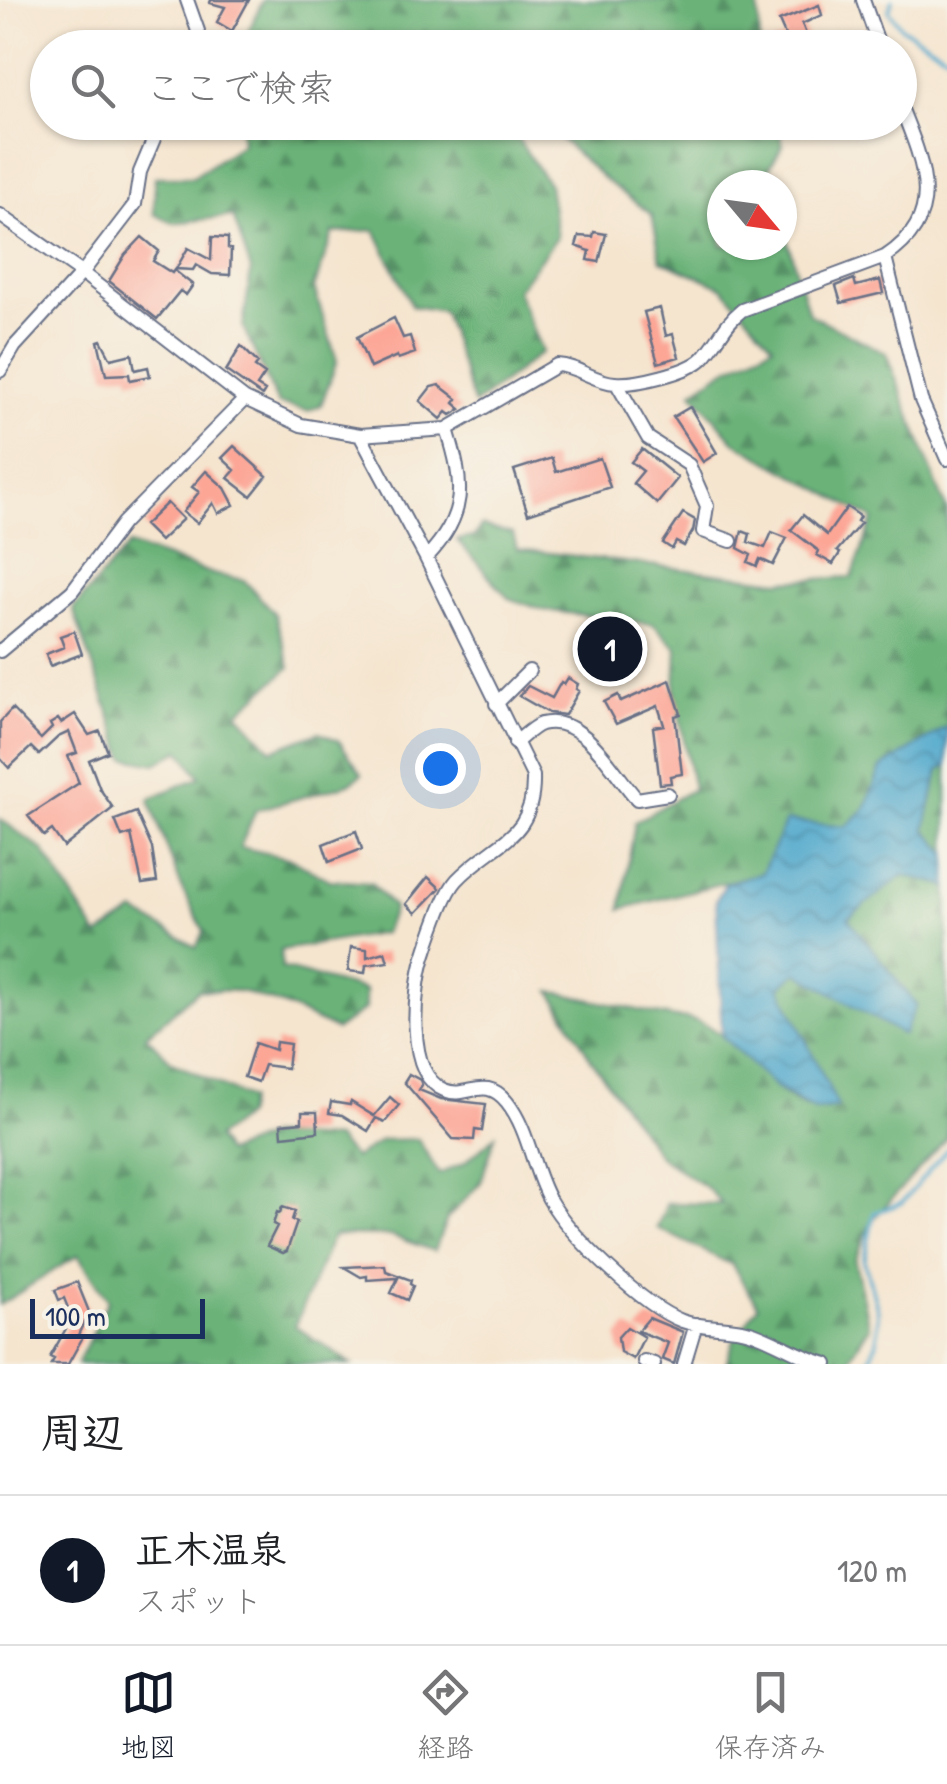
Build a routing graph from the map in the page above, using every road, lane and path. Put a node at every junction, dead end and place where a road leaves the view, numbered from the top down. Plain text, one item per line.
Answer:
1 (186, 0) edge
2 (863, 0) edge
3 (198, 30) edge
4 (874, 30) edge
5 (154, 140) edge
6 (913, 140) edge
7 (0, 215) edge
8 (885, 257) junction
9 (82, 273) junction
10 (4, 349) edge
11 (0, 371) edge
12 (617, 384) junction
13 (246, 399) junction
14 (447, 429) junction
15 (360, 436) junction
16 (947, 459) edge
17 (730, 540) dead end
18 (426, 558) junction
19 (0, 651) edge
20 (530, 671) dead end
21 (496, 704) junction
22 (516, 743) junction
23 (668, 794) dead end
24 (696, 1324) junction
25 (684, 1364) edge
26 (827, 1364) edge

1 - 3 street
2 - 4 street
5 - 9 street
6 - 8 street
7 - 9 street
8 - 12 street
8 - 16 street
9 - 10 street
9 - 13 street
10 - 11 street
12 - 14 street
12 - 17 street
13 - 15 street
13 - 19 street
14 - 15 street
14 - 18 street
15 - 18 street
18 - 21 street
20 - 21 street
21 - 22 street
22 - 23 street
22 - 24 street
24 - 25 street
24 - 26 street

